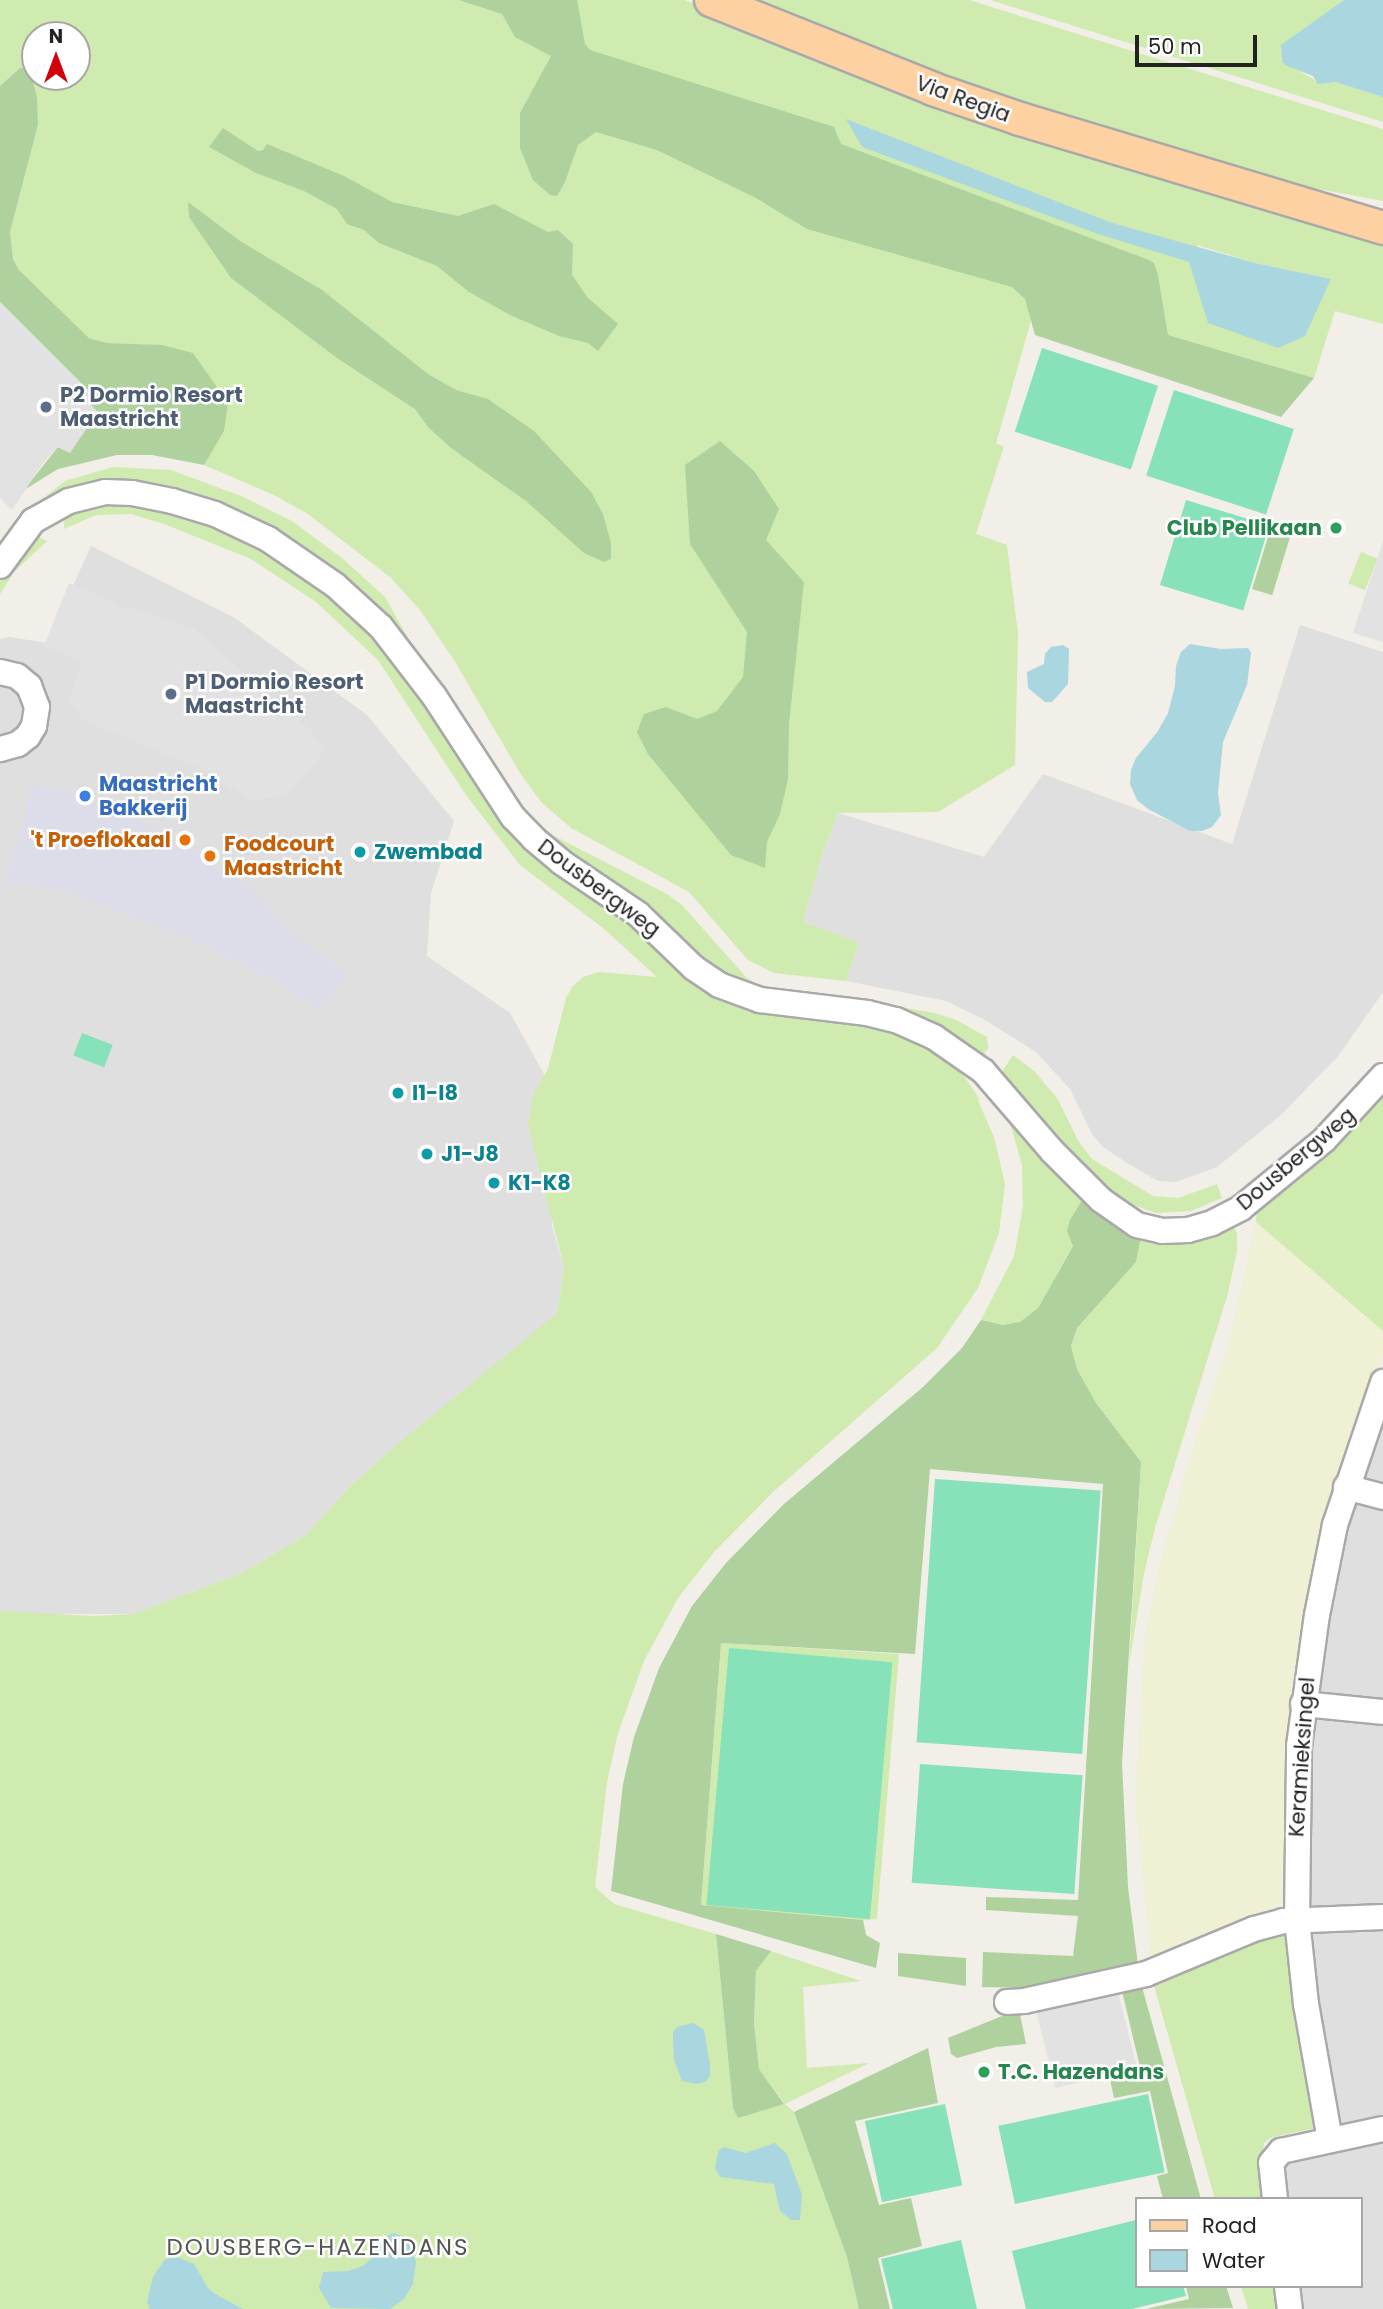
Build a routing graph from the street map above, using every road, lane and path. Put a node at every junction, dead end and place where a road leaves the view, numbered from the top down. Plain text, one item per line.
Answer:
1 (711, 0) edge
2 (1222, 178) junction
3 (1383, 206) edge
4 (1383, 228) edge
5 (0, 566) edge
6 (0, 672) edge
7 (0, 749) edge
8 (1383, 1076) edge
9 (1383, 1382) edge
10 (1346, 1487) junction
11 (1383, 1497) edge
12 (1303, 1704) junction
13 (1383, 1712) edge
14 (1383, 1917) edge
15 (1290, 1920) junction
16 (1007, 2001) dead end
17 (1383, 2129) edge
18 (1330, 2140) junction
19 (1275, 2197) edge
20 (1287, 2288) edge
21 (1290, 2309) edge

1 - 2 main road, Via Regia
2 - 3 main road, Via Regia
2 - 4 main road, Via Regia
5 - 8 street, Dousbergweg
6 - 7 street
9 - 10 street, Keramieksingel
10 - 11 street
10 - 12 street, Keramieksingel
12 - 13 street
12 - 15 street, Keramieksingel
14 - 15 street
15 - 16 street
15 - 18 street, Keramieksingel
17 - 18 street
18 - 19 street
20 - 21 street

